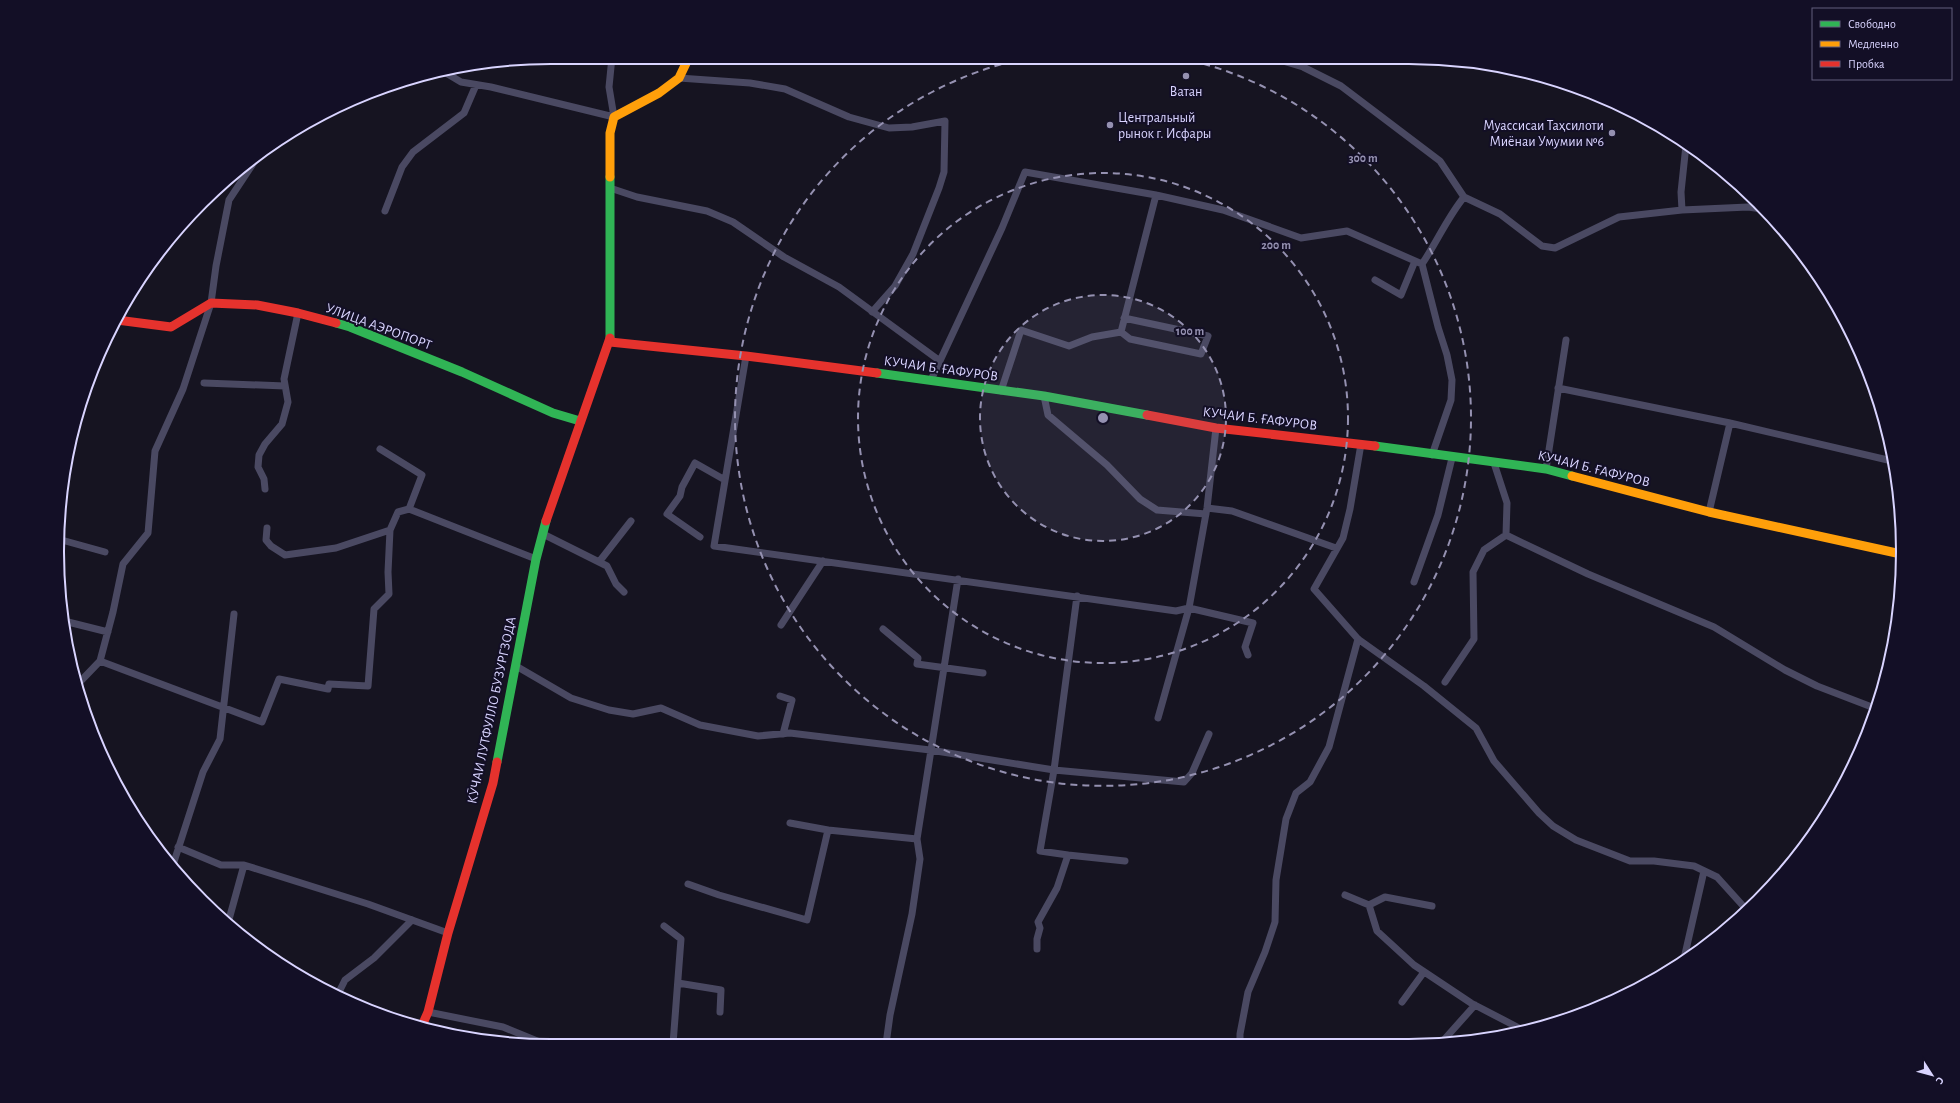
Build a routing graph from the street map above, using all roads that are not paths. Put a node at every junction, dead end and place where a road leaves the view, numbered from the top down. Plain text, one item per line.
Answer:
1 (611, 64) edge
2 (686, 64) edge
3 (1293, 64) edge
4 (449, 75) edge
5 (679, 78) junction
6 (476, 85) junction
7 (614, 117) junction
8 (1685, 151) edge
9 (249, 170) edge
10 (610, 188) junction
11 (1156, 195) junction
12 (1464, 197) junction
13 (1754, 208) edge
14 (1682, 210) junction
15 (385, 211) dead end
16 (1415, 261) junction
17 (1422, 264) junction
18 (1375, 280) dead end
19 (211, 303) junction
20 (872, 312) junction
21 (298, 313) junction
22 (1124, 318) junction
23 (122, 321) edge
24 (1120, 332) junction
25 (1566, 340) dead end
26 (610, 342) junction
27 (746, 356) junction
28 (940, 361) junction
29 (931, 380) junction
30 (204, 383) dead end
31 (286, 386) junction
32 (1558, 388) junction
33 (1001, 391) junction
34 (1044, 396) junction
35 (580, 421) junction
36 (1730, 423) junction
37 (1216, 428) junction
38 (1361, 444) junction
39 (380, 449) dead end
40 (1432, 455) junction
41 (1452, 458) junction
42 (1888, 460) edge
43 (1494, 463) junction
44 (1546, 469) junction
45 (725, 480) junction
46 (265, 489) dead end
47 (409, 509) junction
48 (1206, 511) junction
49 (1709, 512) junction
50 (631, 520) dead end
51 (267, 528) dead end
52 (390, 530) junction
53 (542, 534) junction
54 (1506, 535) junction
55 (700, 536) dead end
56 (64, 541) edge
57 (1336, 548) junction
58 (105, 552) dead end
59 (1896, 553) edge
60 (536, 559) junction
61 (823, 561) junction
62 (599, 562) junction
63 (958, 579) junction
64 (1414, 582) dead end
65 (624, 592) dead end
66 (1077, 596) junction
67 (1189, 608) junction
68 (234, 614) dead end
69 (69, 621) edge
70 (781, 625) dead end
71 (883, 629) dead end
72 (108, 632) junction
73 (1358, 639) junction
74 (1248, 656) dead end
75 (100, 661) junction
76 (516, 666) junction
77 (944, 668) junction
78 (983, 673) dead end
79 (82, 680) edge
80 (1445, 682) dead end
81 (780, 696) dead end
82 (1870, 706) edge
83 (225, 708) junction
84 (1158, 718) dead end
85 (783, 734) junction
86 (1209, 734) dead end
87 (930, 750) junction
88 (1054, 770) junction
89 (790, 823) dead end
90 (828, 830) junction
91 (917, 839) junction
92 (178, 846) junction
93 (1068, 855) junction
94 (174, 860) edge
95 (1125, 861) dead end
96 (244, 864) junction
97 (1704, 871) junction
98 (688, 884) dead end
99 (1345, 895) dead end
100 (1369, 905) junction
101 (1432, 906) dead end
102 (1743, 906) edge
103 (229, 918) edge
104 (412, 920) junction
105 (664, 926) dead end
106 (448, 934) junction
107 (1037, 949) dead end
108 (1685, 952) edge
109 (1424, 972) junction
110 (678, 983) junction
111 (339, 991) edge
112 (1402, 1002) dead end
113 (1475, 1005) junction
114 (428, 1012) junction
115 (720, 1012) dead end
116 (424, 1022) edge
117 (1517, 1027) edge
118 (1446, 1037) edge
119 (531, 1038) edge
120 (673, 1039) edge
121 (887, 1039) edge
122 (1240, 1039) edge

1 - 7 street
2 - 5 main road
3 - 12 street
4 - 6 street
5 - 7 main road
5 - 20 street
6 - 7 street
6 - 15 street
7 - 10 main road
8 - 14 street
9 - 19 street
10 - 20 street
10 - 26 main road
11 - 16 street
11 - 22 street
11 - 28 street
12 - 14 street
12 - 17 street
13 - 14 street
16 - 17 street
16 - 18 street
17 - 40 street
19 - 21 main road, УЛИЦА АЭРОПОРТ
19 - 23 main road
19 - 72 street
20 - 28 street
21 - 31 street
21 - 35 main road, УЛИЦА АЭРОПОРТ
22 - 24 street
22 - 24 street
24 - 33 street
25 - 32 street
26 - 27 main road, КУЧАИ Б. ҒАФУРОВ
26 - 35 main road, КӮЧАИ ЛУТФУЛЛО БУЗУРГЗОДА
27 - 29 main road, КУЧАИ Б. ҒАФУРОВ
27 - 45 street
28 - 29 street
29 - 33 main road, КУЧАИ Б. ҒАФУРОВ
30 - 31 street
31 - 46 street
32 - 36 street
32 - 44 street
33 - 34 main road, КУЧАИ Б. ҒАФУРОВ
34 - 37 main road, КУЧАИ Б. ҒАФУРОВ
34 - 48 street
35 - 53 main road, КӮЧАИ ЛУТФУЛЛО БУЗУРГЗОДА
36 - 42 street
36 - 49 street
37 - 38 main road, КУЧАИ Б. ҒАФУРОВ
37 - 48 street
38 - 40 main road, КУЧАИ Б. ҒАФУРОВ
38 - 57 street
39 - 47 street
40 - 41 main road, КУЧАИ Б. ҒАФУРОВ
41 - 43 main road, КУЧАИ Б. ҒАФУРОВ
41 - 64 street
43 - 44 main road, КУЧАИ Б. ҒАФУРОВ
43 - 54 street
44 - 49 main road, КУЧАИ Б. ҒАФУРОВ
45 - 55 street
45 - 61 street
47 - 52 street
47 - 60 street
48 - 57 street
48 - 67 street
49 - 59 main road, КУЧАИ Б. ҒАФУРОВ
50 - 62 street
51 - 52 street
52 - 83 street
53 - 60 main road, КӮЧАИ ЛУТФУЛЛО БУЗУРГЗОДА
53 - 62 street
54 - 80 street
54 - 82 street
56 - 58 street
57 - 73 street
60 - 76 main road, КӮЧАИ ЛУТФУЛЛО БУЗУРГЗОДА
61 - 63 street
61 - 70 street
62 - 65 street
63 - 66 street
63 - 77 street
66 - 67 street
66 - 88 street
67 - 74 street
67 - 84 street
68 - 83 street
69 - 72 street
71 - 77 street
72 - 75 street
73 - 97 street
73 - 122 street
75 - 79 street
75 - 83 street
76 - 85 street
76 - 106 main road, КӮЧАИ ЛУТФУЛЛО БУЗУРГЗОДА
77 - 78 street
77 - 87 street
81 - 85 street
83 - 92 street
85 - 87 street
86 - 88 street
87 - 88 street
87 - 91 street
88 - 93 street
89 - 90 street
90 - 91 street
90 - 98 street
91 - 121 street
92 - 94 street
92 - 96 street
93 - 95 street
93 - 107 street
96 - 103 street
96 - 104 street
97 - 102 street
97 - 108 street
99 - 100 street
100 - 101 street
100 - 109 street
104 - 106 street
104 - 111 street
105 - 110 street
106 - 114 main road, КӮЧАИ ЛУТФУЛЛО БУЗУРГЗОДА
109 - 112 street
109 - 113 street
110 - 115 street
110 - 120 street
113 - 117 street
113 - 118 street
114 - 116 main road, КӮЧАИ ЛУТФУЛЛО БУЗУРГЗОДА
114 - 119 street

